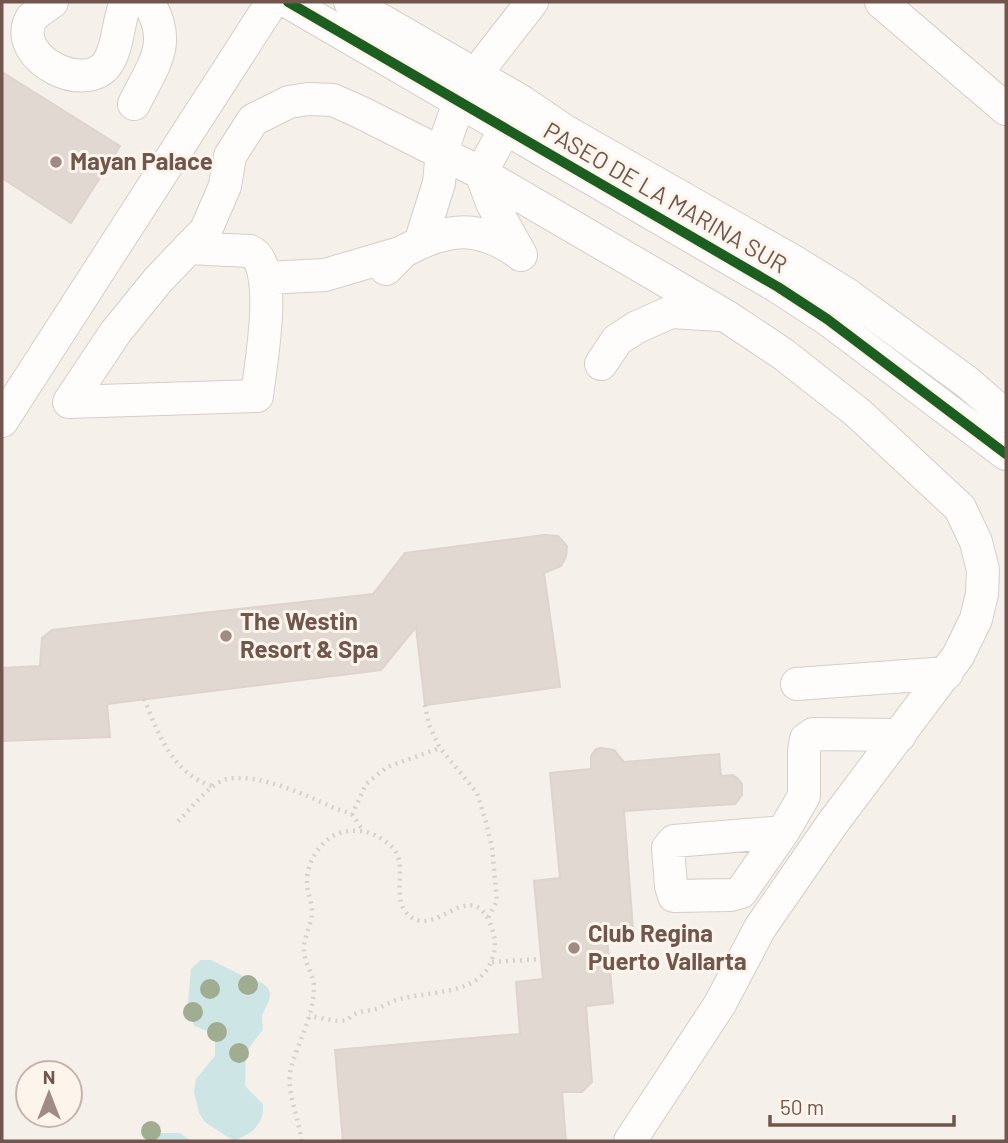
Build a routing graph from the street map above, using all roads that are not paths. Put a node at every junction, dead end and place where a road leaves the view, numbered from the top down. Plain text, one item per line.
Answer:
1 (52, 2) edge
2 (126, 2) edge
3 (148, 2) edge
4 (272, 2) edge
5 (288, 2) edge
6 (350, 2) edge
7 (532, 2) edge
8 (881, 2) edge
9 (475, 75) junction
10 (521, 101) junction
11 (459, 102) junction
12 (134, 104) dead end
13 (1006, 109) edge
14 (504, 128) junction
15 (442, 151) junction
16 (481, 173) junction
17 (188, 248) junction
18 (403, 255) junction
19 (785, 274) junction
20 (266, 278) junction
21 (845, 293) junction
22 (726, 316) junction
23 (827, 319) junction
24 (601, 364) dead end
25 (1006, 416) edge
26 (2, 421) edge
27 (1006, 454) edge
28 (947, 673) junction
29 (797, 684) dead end
30 (900, 735) junction
31 (783, 832) dead end
32 (630, 1141) edge

1 - 2 street
3 - 12 street
4 - 26 street
5 - 11 street, PASEO DE LA MARINA SUR
6 - 9 street, PASEO DE LA MARINA SUR
7 - 9 street
8 - 13 street
9 - 10 street, PASEO DE LA MARINA SUR
9 - 11 street
10 - 14 street
10 - 19 street, PASEO DE LA MARINA SUR
11 - 14 street, PASEO DE LA MARINA SUR
11 - 15 street
14 - 16 street
14 - 19 street, PASEO DE LA MARINA SUR
15 - 16 street
15 - 17 street
15 - 18 street
16 - 18 street
16 - 22 street
17 - 20 street
17 - 20 street
18 - 20 street
19 - 21 street, PASEO DE LA MARINA SUR
19 - 23 street, PASEO DE LA MARINA SUR
21 - 23 street
21 - 25 street, PASEO DE LA MARINA SUR
22 - 24 street
22 - 28 street
23 - 27 street, PASEO DE LA MARINA SUR
28 - 29 street
28 - 30 street
30 - 31 street
30 - 32 street

